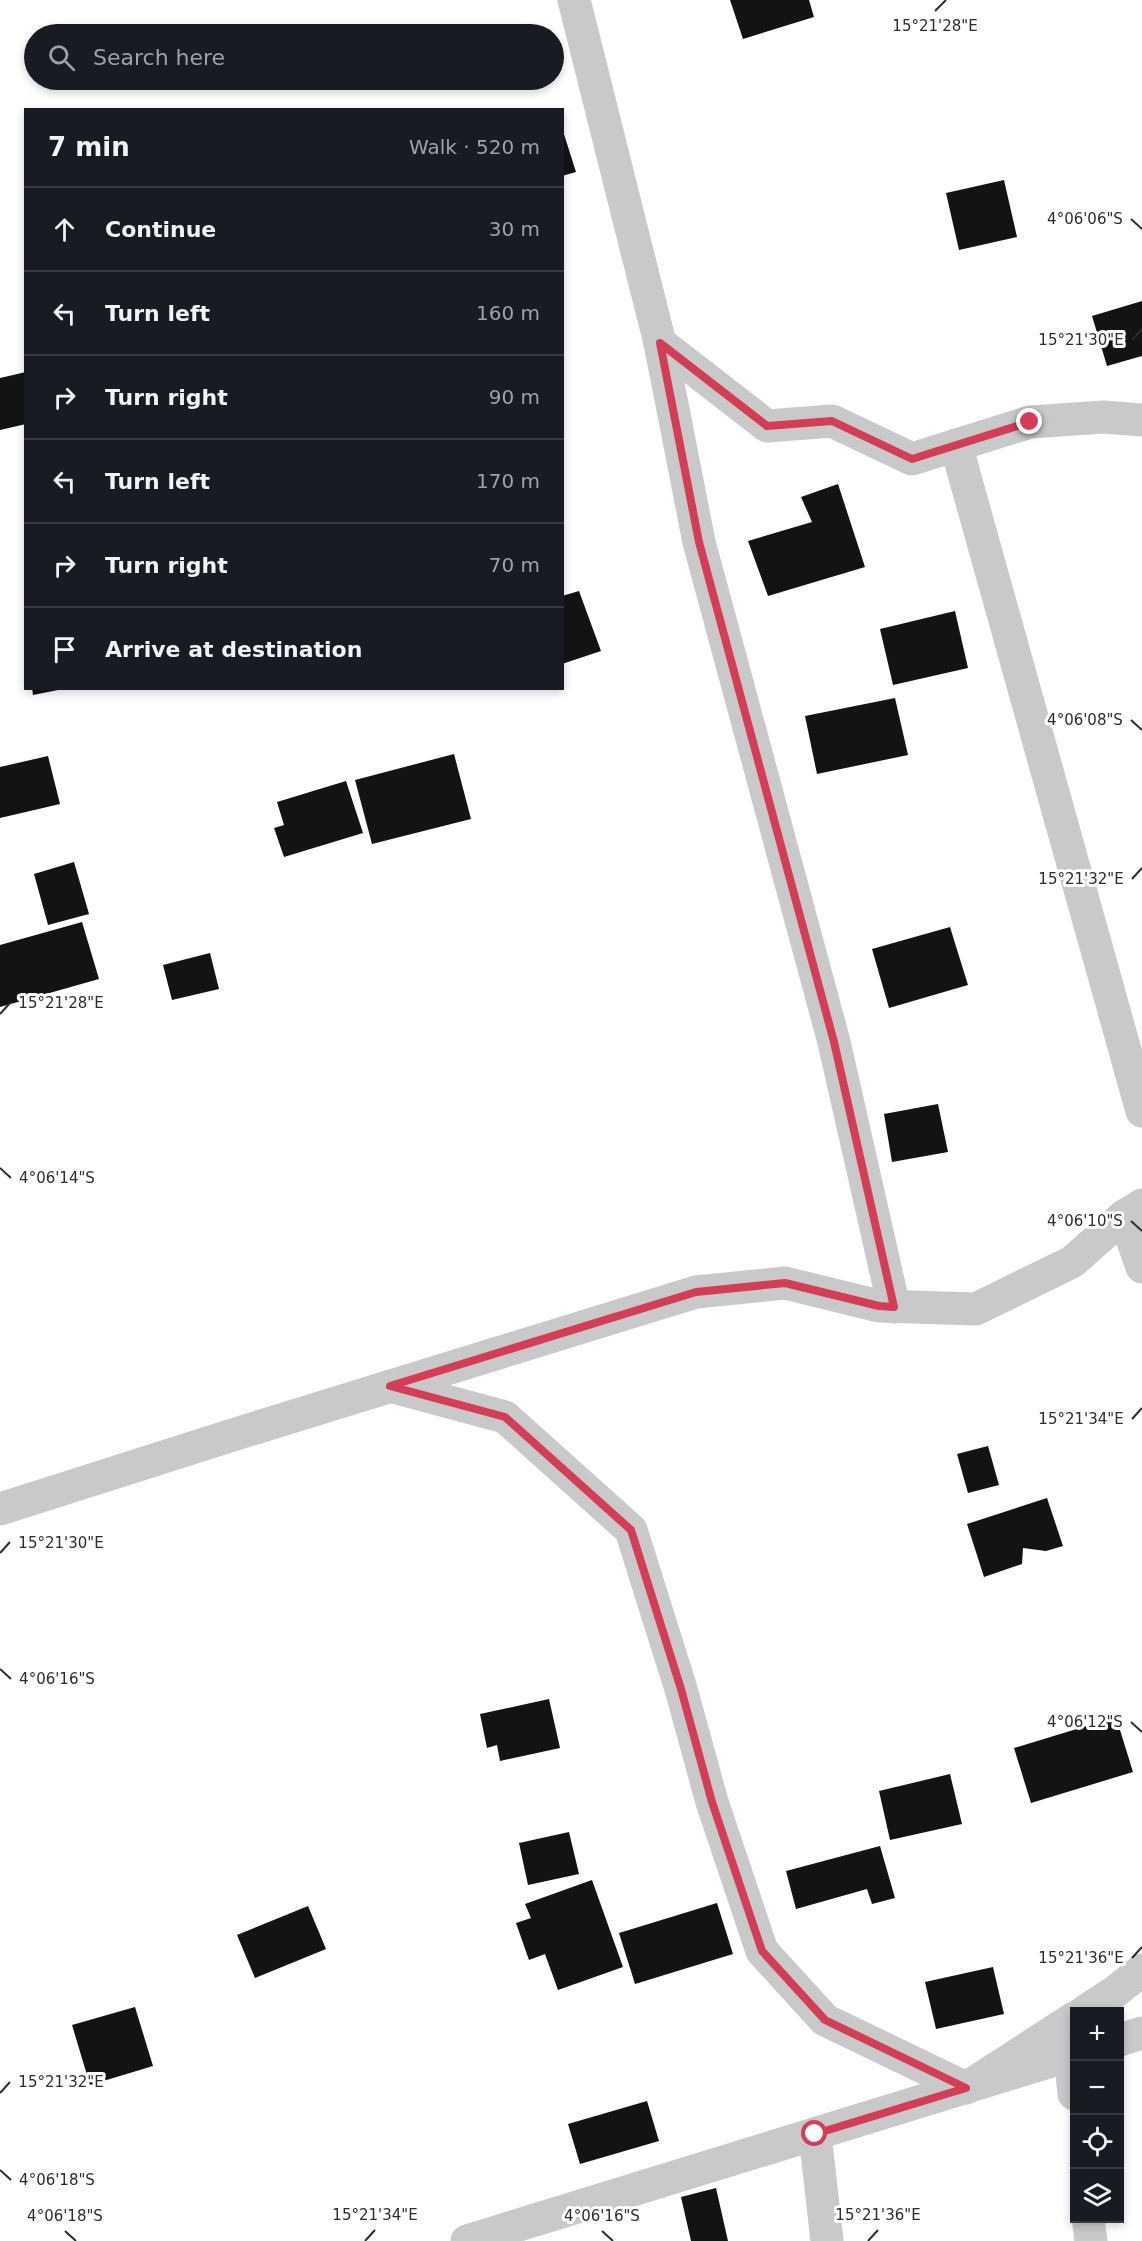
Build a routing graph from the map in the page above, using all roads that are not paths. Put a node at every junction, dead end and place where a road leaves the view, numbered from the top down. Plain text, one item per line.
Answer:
1 (574, 0) edge
2 (660, 343) junction
3 (1142, 420) edge
4 (956, 445) junction
5 (1142, 1111) edge
6 (1133, 1211) edge
7 (1142, 1267) edge
8 (894, 1307) junction
9 (390, 1386) junction
10 (0, 1509) edge
11 (1142, 1970) edge
12 (1092, 2007) edge
13 (1070, 2021) edge
14 (1142, 2033) edge
15 (1124, 2038) edge
16 (1070, 2056) edge
17 (966, 2088) junction
18 (815, 2134) junction
19 (1088, 2223) edge
20 (538, 2230) edge
21 (466, 2241) edge
22 (827, 2241) edge
23 (1090, 2241) edge

1 - 2 street
2 - 4 street
2 - 8 street
3 - 4 street
4 - 5 street
6 - 7 street
6 - 8 street
8 - 9 street
9 - 10 street
9 - 17 street
11 - 12 street
13 - 17 street
14 - 15 street
16 - 17 street
17 - 18 street
18 - 20 street
18 - 22 street
19 - 23 street
20 - 21 street

